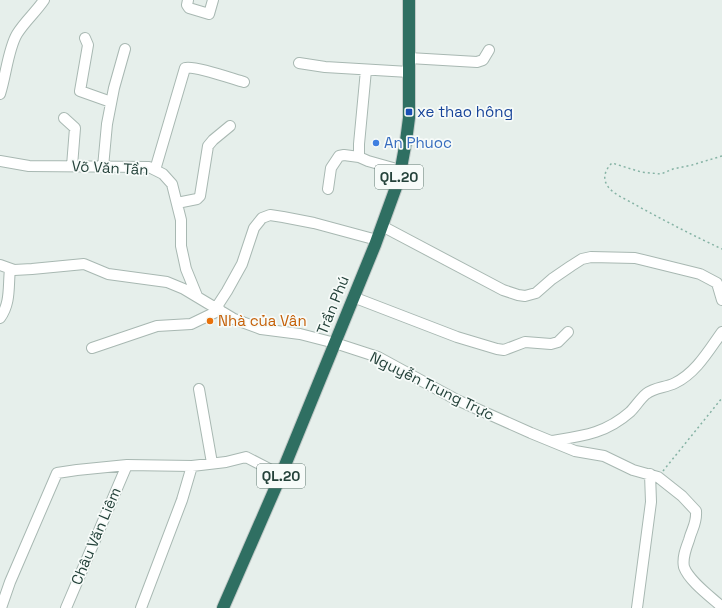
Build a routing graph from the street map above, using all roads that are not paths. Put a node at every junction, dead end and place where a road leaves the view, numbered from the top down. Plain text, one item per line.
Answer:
1 (44, 0) edge
2 (188, 0) edge
3 (213, 0) edge
4 (409, 0) edge
5 (85, 38) dead end
6 (125, 49) dead end
7 (489, 50) dead end
8 (409, 58) junction
9 (4, 59) edge
10 (299, 63) dead end
11 (366, 70) junction
12 (409, 72) junction
13 (244, 82) dead end
14 (0, 94) edge
15 (111, 102) junction
16 (64, 118) dead end
17 (230, 126) dead end
18 (359, 157) junction
19 (0, 161) edge
20 (72, 166) junction
21 (103, 167) junction
22 (155, 170) junction
23 (400, 170) junction
24 (328, 189) dead end
25 (176, 203) junction
26 (382, 226) junction
27 (377, 240) junction
28 (0, 265) edge
29 (10, 269) junction
30 (197, 296) junction
31 (354, 297) junction
32 (722, 300) edge
33 (218, 309) junction
34 (0, 318) edge
35 (568, 332) dead end
36 (722, 332) edge
37 (335, 343) junction
38 (92, 348) dead end
39 (199, 389) dead end
40 (551, 442) junction
41 (212, 464) junction
42 (127, 465) junction
43 (192, 466) junction
44 (281, 475) junction
45 (654, 475) junction
46 (722, 607) edge
47 (1, 608) edge
48 (66, 608) edge
49 (140, 608) edge
50 (223, 608) edge
51 (636, 608) edge

1 - 9 street
2 - 3 street
4 - 8 highway, Trần Phú / QL.20
5 - 15 street
6 - 15 street
7 - 8 street
8 - 12 highway, Trần Phú / QL.20
9 - 14 street
10 - 11 street
11 - 12 street
11 - 18 street
12 - 23 highway, Trần Phú / QL.20
13 - 22 street
15 - 21 street
16 - 20 street
17 - 25 street
18 - 23 street
18 - 24 street
19 - 20 street, Võ Văn Tần
20 - 21 street, Võ Văn Tần
21 - 22 street, Võ Văn Tần
22 - 25 street, Võ Văn Tần
23 - 26 highway, Trần Phú / QL.20
25 - 30 street, Võ Văn Tần
26 - 27 highway, Trần Phú / QL.20
26 - 32 street
27 - 31 highway, Trần Phú / QL.20
27 - 33 street
28 - 29 street, Nguyễn Trung Trực
29 - 30 street, Nguyễn Trung Trực
29 - 34 street
30 - 33 street, Nguyễn Trung Trực
31 - 35 street
31 - 37 highway, Trần Phú / QL.20
33 - 37 street, Nguyễn Trung Trực
33 - 38 street
36 - 40 street
37 - 40 street, Nguyễn Trung Trực
37 - 44 highway, Trần Phú / QL.20
39 - 41 street
40 - 45 street, Nguyễn Trung Trực
41 - 43 street
41 - 44 street
42 - 43 street
42 - 47 street
42 - 48 street, Châu Văn Liêm
43 - 49 street
44 - 50 highway, Trần Phú / QL.20
45 - 46 street, Nguyễn Trung Trực
45 - 51 street

